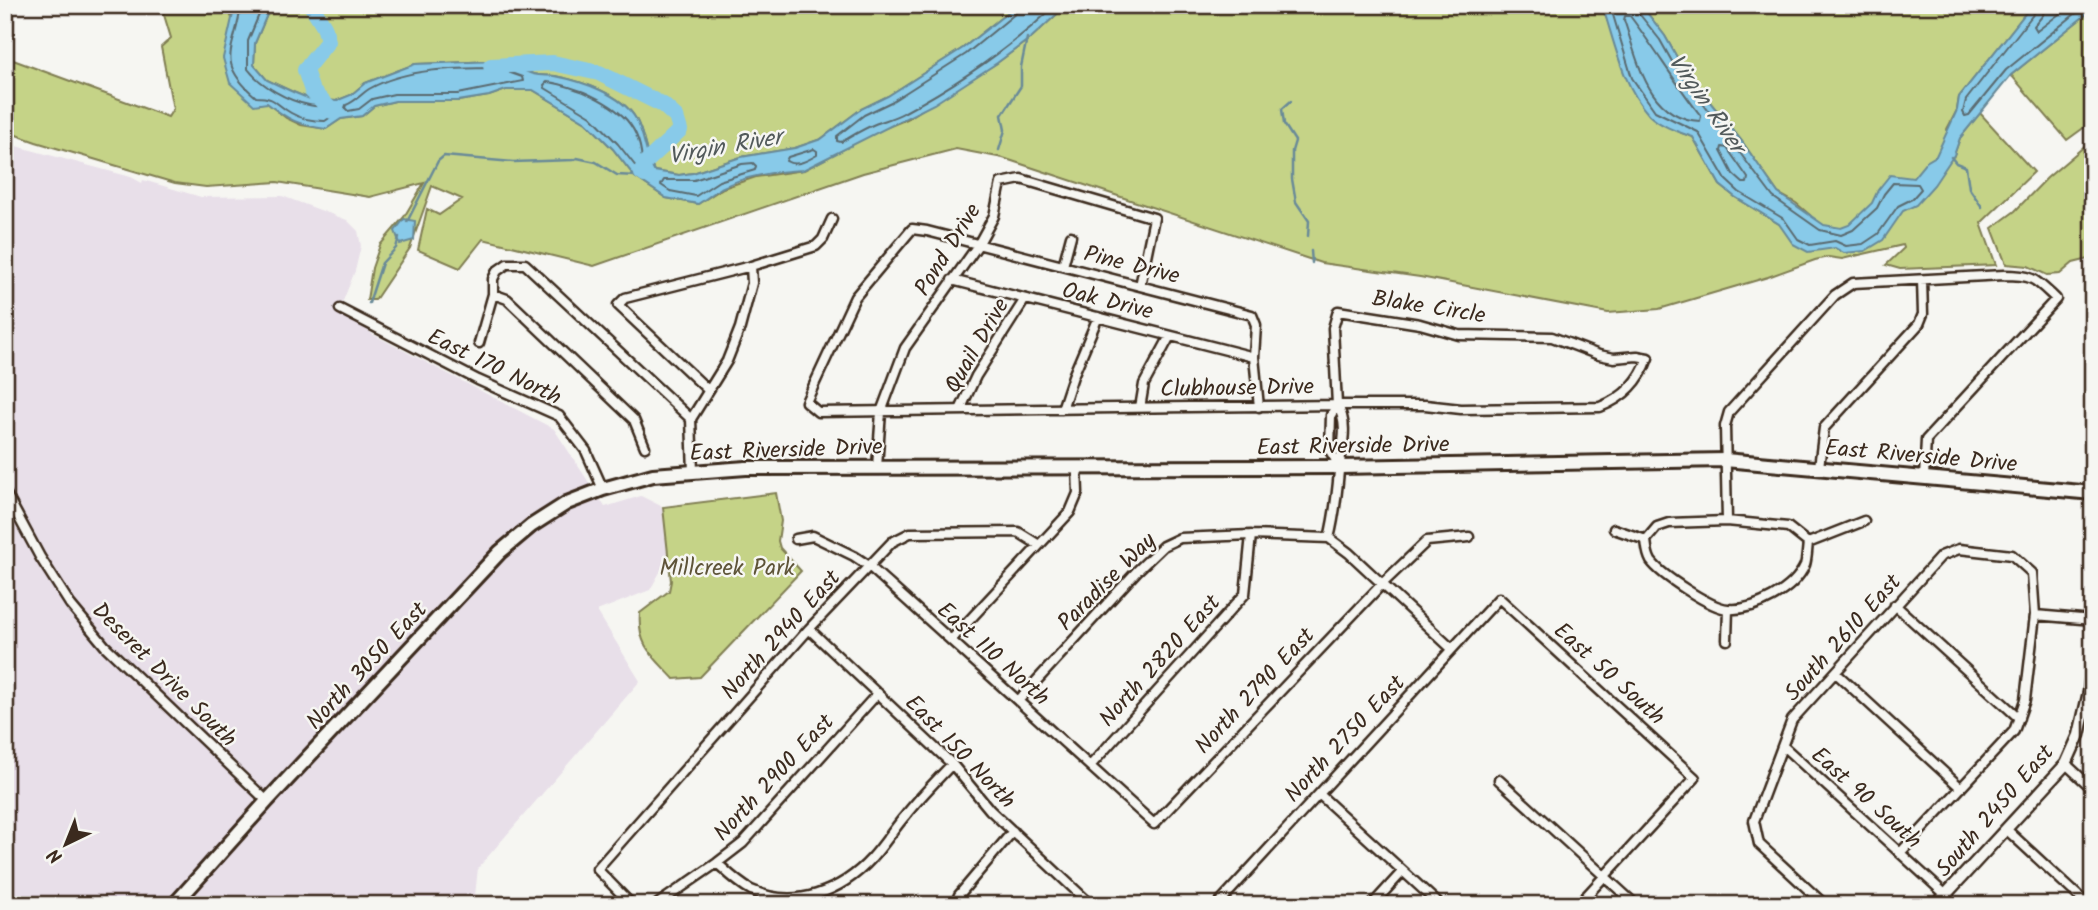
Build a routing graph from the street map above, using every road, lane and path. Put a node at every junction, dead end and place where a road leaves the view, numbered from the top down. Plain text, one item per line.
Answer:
1 (832, 219) dead end
2 (1071, 236) dead end
3 (978, 245) junction
4 (751, 266) junction
5 (1063, 267) junction
6 (952, 280) junction
7 (1922, 280) junction
8 (1140, 286) junction
9 (492, 294) junction
10 (1025, 299) junction
11 (340, 309) dead end
12 (1098, 317) junction
13 (1170, 335) junction
14 (479, 344) dead end
15 (1254, 357) junction
16 (1648, 358) joint
17 (709, 390) junction
18 (806, 402) joint
19 (1337, 405) junction
20 (1259, 407) junction
21 (1140, 408) junction
22 (1062, 409) junction
23 (960, 411) junction
24 (881, 412) junction
25 (691, 419) junction
26 (645, 447) dead end
27 (1725, 460) junction
28 (877, 467) junction
29 (1077, 467) junction
30 (1339, 467) junction
31 (1819, 467) junction
32 (693, 472) junction
33 (1924, 477) junction
34 (608, 488) junction
35 (5, 492) edge
36 (2093, 493) edge
37 (1727, 521) junction
38 (1864, 521) dead end
39 (1614, 529) dead end
40 (1251, 535) junction
41 (1469, 537) dead end
42 (1329, 538) junction
43 (796, 539) dead end
44 (1646, 540) junction
45 (1808, 543) junction
46 (1039, 545) junction
47 (869, 566) junction
48 (1382, 583) junction
49 (1499, 598) joint
50 (1895, 605) junction
51 (1728, 609) junction
52 (2035, 615) junction
53 (2093, 620) edge
54 (809, 629) junction
55 (951, 640) junction
56 (1727, 640) dead end
57 (1452, 649) junction
58 (2093, 656) edge
59 (1836, 673) junction
60 (878, 693) junction
61 (2091, 693) edge
62 (1018, 701) junction
63 (2019, 718) junction
64 (1783, 746) junction
65 (952, 764) junction
66 (2066, 764) junction
67 (1090, 766) junction
68 (1499, 780) dead end
69 (1961, 788) junction
70 (2093, 789) edge
71 (1319, 794) junction
72 (267, 801) junction
73 (1154, 824) joint
74 (2006, 829) junction
75 (1013, 831) junction
76 (1900, 853) junction
77 (717, 863) junction
78 (1403, 871) junction
79 (1604, 876) junction
80 (1945, 894) junction
81 (1084, 902) edge
82 (174, 905) edge
83 (632, 905) edge
84 (656, 905) edge
85 (955, 905) edge
86 (1217, 905) edge
87 (1372, 905) edge
88 (1440, 905) edge
89 (1578, 905) edge
90 (1636, 905) edge
91 (1825, 905) edge
92 (1936, 905) edge
93 (1957, 905) edge
94 (2088, 905) edge

1 - 4 street
2 - 5 street
3 - 5 street, Pine Drive
3 - 6 street, Pond Drive
3 - 8 street, Pond Drive
3 - 18 street, Pine Drive
4 - 17 street
4 - 17 street
5 - 8 street, Pine Drive
6 - 10 street, Oak Drive
6 - 24 street, Pond Drive
7 - 27 street
7 - 31 street
7 - 33 street
8 - 15 street, Pine Drive
9 - 14 street
9 - 25 street
9 - 26 street
10 - 12 street, Oak Drive
10 - 23 street, Quail Drive
11 - 34 street, East 170 North
12 - 13 street, Oak Drive
12 - 22 street
13 - 15 street, Oak Drive
13 - 21 street
15 - 20 street, Pine Drive
16 - 19 street, Clubhouse Drive
16 - 19 street, Blake Circle
17 - 25 street
18 - 24 street, Clubhouse Drive
19 - 20 street, Clubhouse Drive
19 - 30 street
19 - 30 street
20 - 21 street, Clubhouse Drive
21 - 22 street, Clubhouse Drive
22 - 23 street, Clubhouse Drive
23 - 24 street, Clubhouse Drive
24 - 28 street, Pond Drive
25 - 32 street
27 - 30 main road, East Riverside Drive
27 - 31 main road, East Riverside Drive
27 - 37 street
28 - 29 main road, East Riverside Drive
28 - 32 main road, East Riverside Drive
29 - 30 main road, East Riverside Drive
29 - 46 street
30 - 42 street
31 - 33 main road, East Riverside Drive
32 - 34 main road, East Riverside Drive
33 - 36 main road, East Riverside Drive
34 - 72 main road, North 3050 East
35 - 72 street, Deseret Drive South
37 - 44 street
37 - 45 street
38 - 45 street
39 - 44 street
40 - 42 street, Paradise Way
40 - 62 street, Paradise Way
40 - 67 street, North 2820 East
41 - 48 street, North 2790 East
42 - 48 street
43 - 47 street, East 110 North
44 - 51 street
45 - 51 street
46 - 47 street, North 2940 East
46 - 55 street
47 - 54 street, North 2940 East
47 - 55 street, East 110 North
48 - 57 street
48 - 73 street, North 2790 East
49 - 57 street, North 2750 East
49 - 79 street, East 50 South
50 - 52 street, South 2610 East
50 - 59 street, South 2610 East
50 - 63 street
51 - 56 street
52 - 53 street
52 - 63 street
54 - 60 street, East 150 North
54 - 83 street, North 2940 East
55 - 62 street, East 110 North
57 - 71 street, North 2750 East
58 - 61 street, South 2450 East
59 - 64 street, South 2610 East
59 - 69 street
60 - 65 street, East 150 North
60 - 77 street, North 2900 East
61 - 66 street, South 2450 East
62 - 67 street, East 110 North
63 - 69 street
64 - 76 street, East 90 South
64 - 91 street, South 2610 East
65 - 75 street, East 150 North
65 - 77 street
66 - 70 street
66 - 74 street, South 2450 East
67 - 73 street, East 110 North
68 - 79 street
69 - 76 street
71 - 78 street
71 - 86 street, North 2750 East
72 - 82 main road, North 3050 East
74 - 80 street, South 2450 East
74 - 94 street
75 - 81 street, East 150 North
75 - 85 street
76 - 80 street, East 90 South
77 - 84 street, North 2900 East
78 - 87 street
78 - 88 street
79 - 89 street
79 - 90 street
80 - 92 street, South 2450 East
80 - 93 street, East 90 South

